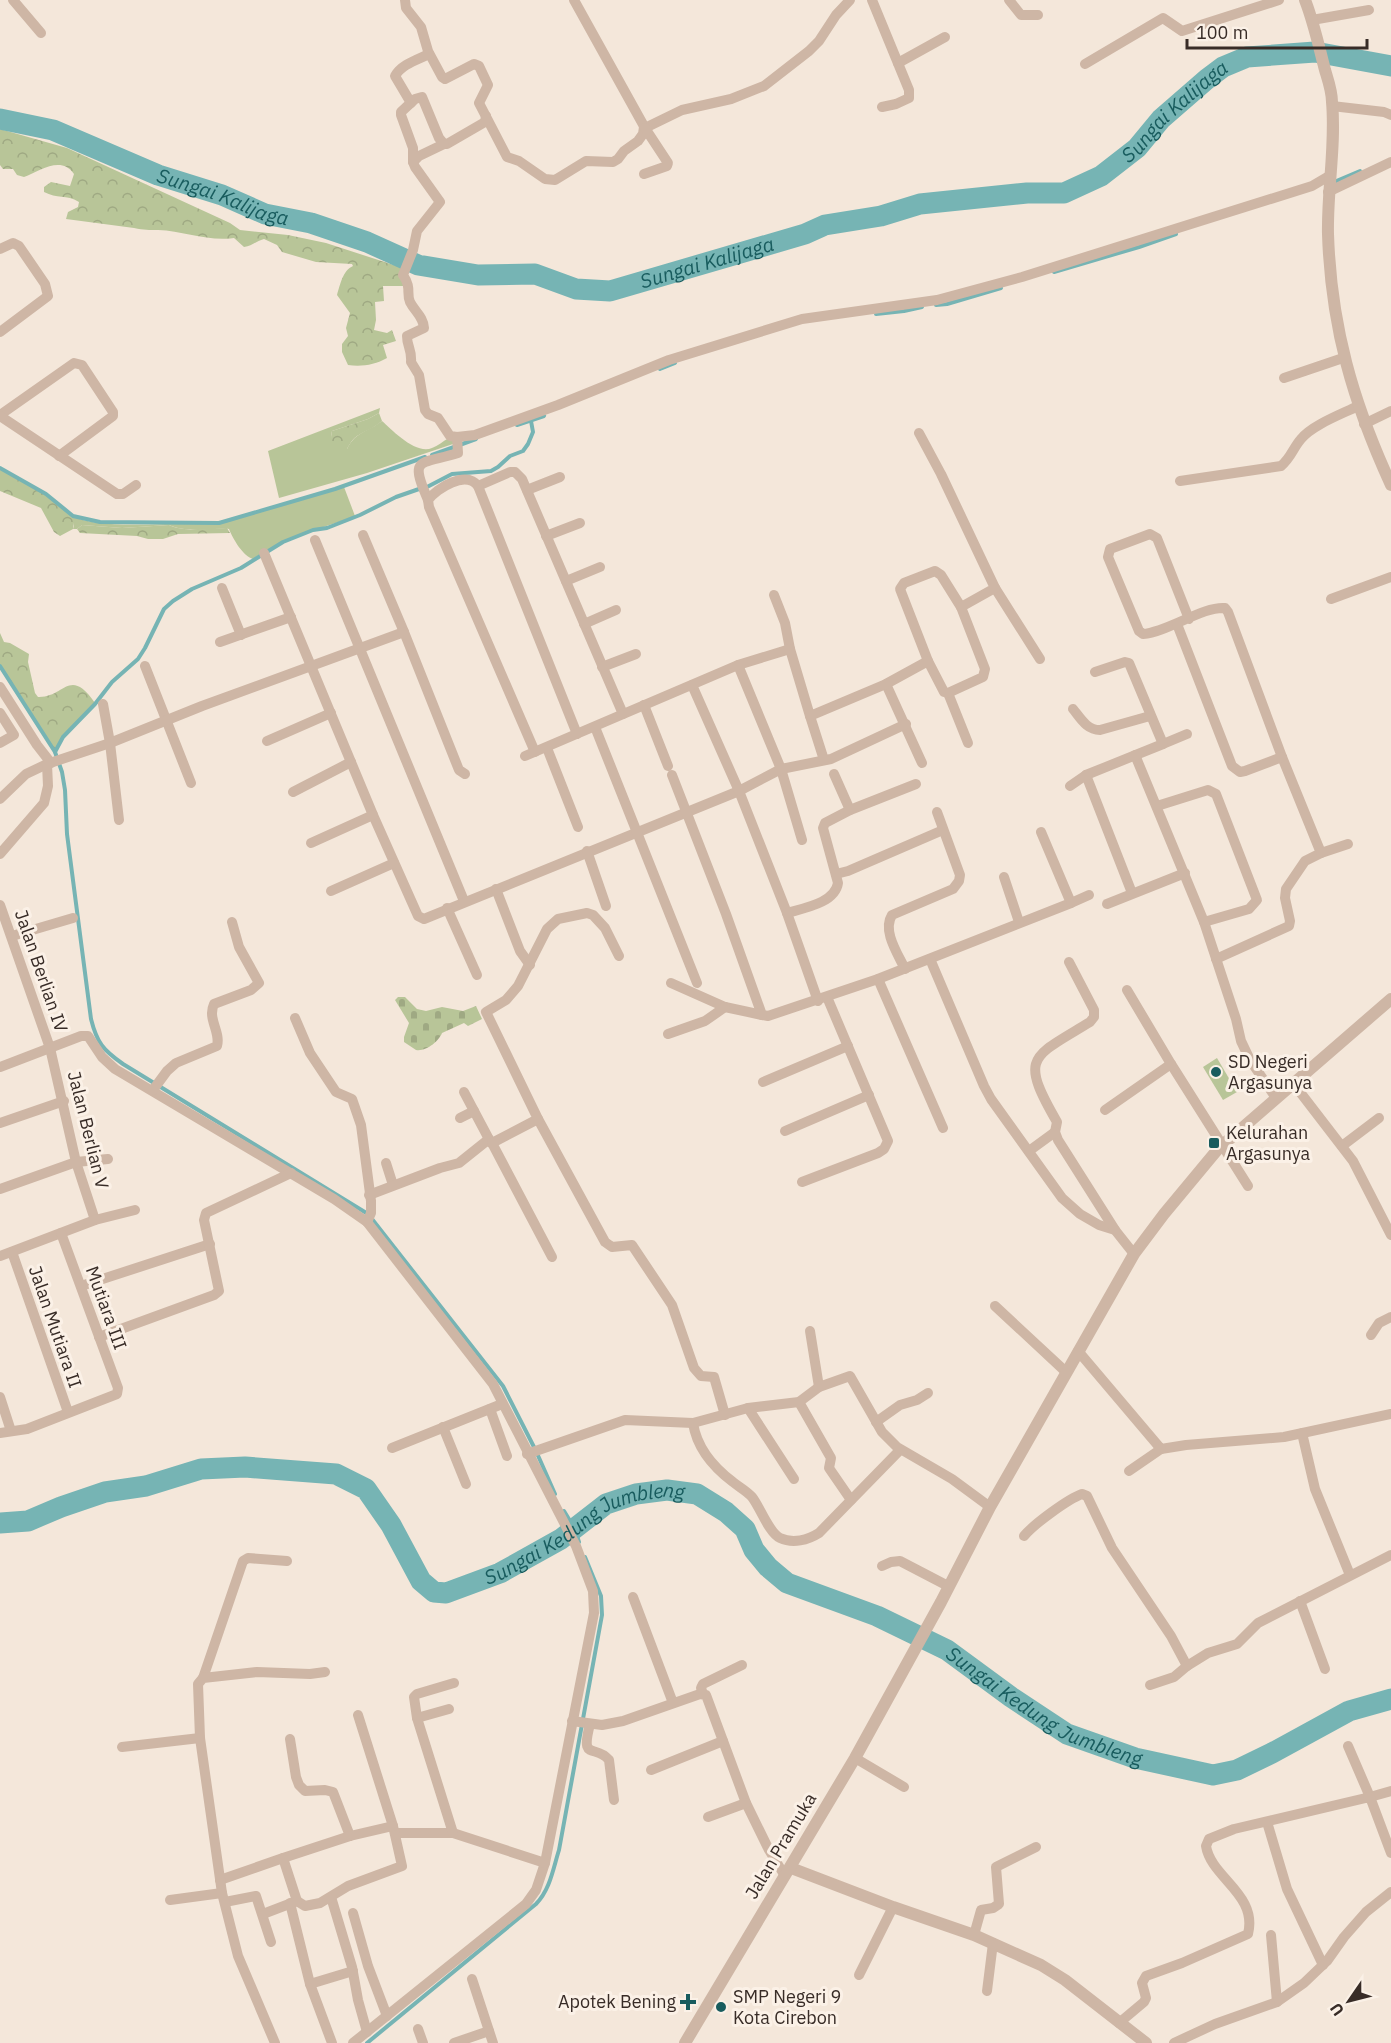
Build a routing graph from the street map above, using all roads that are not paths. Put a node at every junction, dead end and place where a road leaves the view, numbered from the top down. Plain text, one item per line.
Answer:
1 (13, 0) edge
2 (405, 0) edge
3 (574, 0) edge
4 (850, 0) edge
5 (872, 0) edge
6 (1009, 0) edge
7 (1279, 0) edge
8 (1305, 0) edge
9 (1369, 10) dead end
10 (1038, 15) dead end
11 (1312, 23) junction
12 (41, 33) dead end
13 (945, 37) dead end
14 (429, 54) junction
15 (898, 63) junction
16 (1085, 64) dead end
17 (1332, 101) junction
18 (411, 103) junction
19 (882, 107) dead end
20 (1391, 115) edge
21 (486, 116) junction
22 (645, 128) junction
23 (444, 144) junction
24 (413, 162) junction
25 (1391, 162) edge
26 (644, 174) dead end
27 (1329, 183) junction
28 (0, 249) edge
29 (0, 332) edge
30 (1343, 358) junction
31 (1284, 378) dead end
32 (1358, 406) junction
33 (1391, 411) edge
34 (0, 415) edge
35 (1364, 424) junction
36 (920, 433) dead end
37 (457, 438) junction
38 (60, 456) junction
39 (1387, 464) edge
40 (560, 477) dead end
41 (1180, 481) dead end
42 (135, 485) dead end
43 (1391, 485) edge
44 (477, 486) junction
45 (527, 490) junction
46 (428, 500) junction
47 (580, 523) dead end
48 (363, 535) dead end
49 (546, 536) junction
50 (315, 540) dead end
51 (264, 553) dead end
52 (600, 567) dead end
53 (1391, 577) edge
54 (566, 581) junction
55 (222, 588) dead end
56 (995, 588) junction
57 (774, 595) dead end
58 (1331, 599) dead end
59 (961, 608) junction
60 (616, 610) dead end
61 (291, 618) junction
62 (1189, 619) junction
63 (584, 624) junction
64 (1177, 624) junction
65 (404, 632) junction
66 (241, 634) junction
67 (220, 642) dead end
68 (360, 648) junction
69 (790, 649) junction
70 (636, 654) dead end
71 (1040, 658) dead end
72 (928, 661) junction
73 (738, 665) junction
74 (145, 666) dead end
75 (311, 667) junction
76 (602, 667) junction
77 (1095, 672) dead end
78 (886, 684) junction
79 (692, 685) junction
80 (0, 687) edge
81 (948, 693) junction
82 (103, 704) dead end
83 (644, 705) junction
84 (1073, 709) dead end
85 (0, 713) edge
86 (330, 713) junction
87 (623, 714) junction
88 (810, 716) junction
89 (1150, 716) junction
90 (167, 719) junction
91 (906, 724) junction
92 (595, 727) junction
93 (26, 728) junction
94 (578, 734) junction
95 (1187, 734) dead end
96 (14, 735) junction
97 (267, 741) dead end
98 (0, 743) edge
99 (110, 743) junction
100 (968, 743) dead end
101 (1162, 744) junction
102 (547, 748) junction
103 (1136, 755) junction
104 (1282, 757) junction
105 (824, 760) junction
106 (53, 762) junction
107 (351, 762) junction
108 (922, 763) dead end
109 (781, 769) junction
110 (465, 774) dead end
111 (834, 774) dead end
112 (1086, 775) junction
113 (191, 783) dead end
114 (916, 784) dead end
115 (1070, 786) dead end
116 (739, 791) junction
117 (293, 792) dead end
118 (0, 799) edge
119 (1157, 806) junction
120 (850, 810) junction
121 (685, 811) junction
122 (937, 812) dead end
123 (373, 815) junction
124 (119, 820) dead end
125 (578, 827) dead end
126 (944, 830) junction
127 (636, 832) junction
128 (1041, 832) dead end
129 (802, 840) dead end
130 (311, 843) dead end
131 (1348, 844) dead end
132 (587, 851) junction
133 (1321, 853) junction
134 (0, 854) edge
135 (394, 863) junction
136 (1185, 873) junction
137 (836, 874) junction
138 (1004, 877) dead end
139 (496, 889) junction
140 (331, 891) dead end
141 (1132, 893) junction
142 (1089, 895) dead end
143 (464, 901) junction
144 (1071, 903) junction
145 (1107, 904) dead end
146 (0, 905) edge
147 (606, 906) dead end
148 (447, 908) junction
149 (787, 913) junction
150 (73, 918) dead end
151 (232, 922) dead end
152 (1019, 922) junction
153 (1204, 922) junction
154 (12, 936) junction
155 (619, 956) dead end
156 (930, 959) junction
157 (1215, 959) junction
158 (1069, 962) dead end
159 (530, 965) junction
160 (904, 969) junction
161 (477, 975) dead end
162 (878, 979) junction
163 (697, 982) dead end
164 (671, 983) dead end
165 (1127, 990) dead end
166 (823, 999) junction
167 (1391, 999) edge
168 (725, 1007) junction
169 (762, 1015) junction
170 (295, 1018) dead end
171 (668, 1034) dead end
172 (848, 1046) junction
173 (50, 1048) junction
174 (1171, 1064) junction
175 (0, 1067) edge
176 (763, 1082) dead end
177 (1293, 1083) junction
178 (155, 1087) junction
179 (464, 1092) dead end
180 (869, 1095) junction
181 (1276, 1098) junction
182 (64, 1101) junction
183 (1105, 1110) dead end
184 (474, 1111) junction
185 (460, 1118) dead end
186 (1379, 1118) dead end
187 (538, 1119) junction
188 (0, 1123) edge
189 (943, 1128) dead end
190 (785, 1131) dead end
191 (1055, 1132) junction
192 (490, 1141) junction
193 (1222, 1146) junction
194 (1342, 1146) junction
195 (1029, 1151) junction
196 (108, 1159) dead end
197 (76, 1162) junction
198 (386, 1163) dead end
199 (291, 1173) junction
200 (802, 1182) dead end
201 (393, 1185) junction
202 (1248, 1186) dead end
203 (0, 1189) edge
204 (369, 1195) junction
205 (135, 1210) dead end
206 (95, 1220) junction
207 (367, 1222) junction
208 (1114, 1230) junction
209 (61, 1233) junction
210 (1391, 1235) edge
211 (210, 1244) junction
212 (12, 1252) junction
213 (1134, 1254) junction
214 (0, 1256) edge
215 (552, 1257) dead end
216 (81, 1286) junction
217 (995, 1306) dead end
218 (1391, 1317) edge
219 (810, 1331) dead end
220 (1371, 1335) dead end
221 (99, 1336) junction
222 (1078, 1351) junction
223 (1066, 1372) junction
224 (819, 1388) junction
225 (928, 1393) dead end
226 (0, 1397) edge
227 (798, 1402) junction
228 (502, 1404) junction
229 (748, 1408) junction
230 (490, 1409) junction
231 (68, 1412) junction
232 (1391, 1414) edge
233 (725, 1415) junction
234 (876, 1422) junction
235 (693, 1423) junction
236 (443, 1427) junction
237 (6, 1432) edge
238 (1302, 1433) junction
239 (392, 1448) dead end
240 (1161, 1449) junction
241 (900, 1450) junction
242 (532, 1452) junction
243 (507, 1456) dead end
244 (1129, 1471) dead end
245 (794, 1479) dead end
246 (466, 1484) dead end
247 (851, 1500) junction
248 (990, 1507) junction
249 (1024, 1536) dead end
250 (1391, 1555) edge
251 (287, 1561) dead end
252 (882, 1566) dead end
253 (1350, 1575) junction
254 (948, 1586) junction
255 (633, 1597) dead end
256 (1300, 1601) junction
257 (742, 1665) dead end
258 (1187, 1666) junction
259 (1325, 1669) dead end
260 (325, 1672) dead end
261 (202, 1678) junction
262 (454, 1683) dead end
263 (1150, 1685) dead end
264 (703, 1694) junction
265 (673, 1703) junction
266 (449, 1709) dead end
267 (358, 1715) dead end
268 (417, 1718) junction
269 (581, 1723) junction
270 (200, 1738) junction
271 (290, 1739) dead end
272 (723, 1741) junction
273 (1348, 1746) dead end
274 (122, 1747) dead end
275 (855, 1758) junction
276 (651, 1770) dead end
277 (904, 1787) dead end
278 (1391, 1791) edge
279 (1370, 1797) junction
280 (614, 1800) dead end
281 (746, 1803) junction
282 (708, 1817) dead end
283 (1267, 1822) junction
284 (394, 1829) junction
285 (453, 1833) junction
286 (350, 1836) junction
287 (1036, 1847) dead end
288 (1391, 1853) edge
289 (283, 1858) junction
290 (545, 1863) junction
291 (788, 1872) junction
292 (220, 1880) junction
293 (1391, 1892) edge
294 (331, 1897) junction
295 (223, 1898) junction
296 (170, 1900) dead end
297 (293, 1902) junction
298 (893, 1907) junction
299 (353, 1913) dead end
300 (262, 1914) junction
301 (974, 1935) junction
302 (1271, 1935) dead end
303 (271, 1942) dead end
304 (993, 1943) junction
305 (1323, 1965) junction
306 (353, 1971) junction
307 (859, 1975) dead end
308 (472, 1979) dead end
309 (310, 1984) junction
310 (987, 1991) dead end
311 (1277, 2002) junction
312 (387, 2016) junction
313 (1119, 2023) junction
314 (418, 2029) dead end
315 (489, 2031) junction
316 (367, 2032) junction
317 (275, 2043) edge
318 (332, 2043) edge
319 (352, 2043) edge
320 (423, 2043) edge
321 (454, 2043) edge
322 (493, 2043) edge
323 (685, 2043) edge
324 (1146, 2043) edge
325 (1174, 2043) edge

1 - 12 street
2 - 14 street
3 - 22 street
4 - 22 street
5 - 15 street
6 - 10 street
7 - 16 street
8 - 11 street
9 - 11 street
11 - 17 street
13 - 15 street
14 - 18 street
14 - 21 street
15 - 19 street
17 - 20 street
17 - 27 street
18 - 23 street
18 - 24 street
21 - 22 street
21 - 23 street
22 - 26 street
23 - 24 street
24 - 37 street
25 - 27 street
27 - 30 street
27 - 37 street
28 - 29 street
30 - 31 street
30 - 32 street
32 - 35 street
32 - 41 street
33 - 35 street
34 - 38 street
34 - 38 street
35 - 39 street
36 - 56 street
37 - 46 street
38 - 42 street
39 - 43 street
40 - 45 street
44 - 45 street
44 - 46 street
44 - 94 street
45 - 49 street
46 - 102 street
47 - 49 street
48 - 65 street
49 - 54 street
50 - 68 street
51 - 61 street
52 - 54 street
53 - 58 street
54 - 63 street
55 - 66 street
56 - 59 street
56 - 71 street
57 - 69 street
59 - 72 street
59 - 81 street
60 - 63 street
61 - 66 street
61 - 75 street
62 - 64 street
62 - 64 street
62 - 104 street
63 - 76 street
64 - 104 street
65 - 68 street
65 - 110 street
66 - 67 street
68 - 75 street
68 - 143 street
69 - 73 street
69 - 88 street
70 - 76 street
72 - 78 street
72 - 81 street
73 - 79 street
73 - 109 street
74 - 90 street
75 - 86 street
75 - 90 street
76 - 87 street
77 - 89 street
78 - 88 street
78 - 91 street
79 - 83 street
79 - 116 street
80 - 93 street
81 - 100 street
82 - 99 street
83 - 87 street
83 - 121 street
84 - 89 street
85 - 96 street
86 - 97 street
86 - 107 street
87 - 92 street
88 - 105 street
89 - 101 street
90 - 99 street
90 - 113 street
91 - 105 street
91 - 108 street
92 - 94 street
92 - 127 street
93 - 96 street
93 - 106 street
94 - 102 street
95 - 101 street
96 - 98 street
99 - 106 street
99 - 124 street
101 - 103 street
102 - 125 street
103 - 112 street
103 - 119 street
104 - 133 street
105 - 109 street
106 - 118 street
106 - 134 street
107 - 117 street
107 - 123 street
109 - 116 street
109 - 129 street
111 - 120 street
112 - 115 street
112 - 141 street
114 - 120 street
116 - 121 street
116 - 149 street
119 - 136 street
119 - 153 street
120 - 137 street
121 - 127 street
121 - 169 street
122 - 126 street
123 - 130 street
123 - 135 street
126 - 137 street
126 - 160 street
127 - 132 street
127 - 163 street
128 - 144 street
131 - 133 street
132 - 139 street
132 - 147 street
133 - 157 street
135 - 140 street
135 - 148 street
136 - 141 street
136 - 153 street
137 - 149 street
138 - 152 street
139 - 143 street
139 - 159 street
141 - 145 street
142 - 144 street
143 - 148 street
144 - 152 street
146 - 154 street, Jalan Berlian IV
148 - 161 street
149 - 166 street
150 - 154 street
151 - 178 street
152 - 156 street
153 - 157 street
154 - 173 street, Jalan Berlian IV
155 - 159 street
156 - 160 street
156 - 195 street
157 - 181 street
158 - 191 street
159 - 187 street
160 - 162 street
162 - 166 street
162 - 189 street
164 - 168 street
165 - 174 street
166 - 169 street
166 - 172 street
167 - 177 street, Jalan Pramuka
168 - 169 street
168 - 171 street
170 - 204 street
172 - 176 street
172 - 180 street
173 - 175 street
173 - 178 street
173 - 182 street, Jalan Berlian V
174 - 183 street
174 - 193 street
177 - 181 street, Jalan Pramuka
177 - 194 street
178 - 199 street
179 - 184 street
180 - 190 street
180 - 200 street
181 - 193 street, Jalan Pramuka
182 - 188 street
182 - 197 street, Jalan Berlian V
184 - 185 street
184 - 192 street
186 - 194 street
187 - 192 street
187 - 233 street
191 - 195 street
191 - 208 street
192 - 201 street
192 - 215 street
193 - 202 street
193 - 213 street, Jalan Pramuka
194 - 210 street
195 - 208 street
196 - 197 street
197 - 203 street
197 - 206 street, Jalan Berlian V
198 - 201 street
199 - 207 street
199 - 211 street
201 - 204 street
204 - 207 street
205 - 206 street
206 - 209 street
207 - 228 street
208 - 213 street
209 - 212 street
209 - 216 street, Mutiara III
211 - 216 street
211 - 221 street
212 - 214 street
212 - 231 street, Jalan Mutiara II
213 - 222 street, Jalan Pramuka
216 - 221 street, Mutiara III
217 - 223 street
218 - 220 street
219 - 224 street
221 - 231 street, Mutiara III
222 - 223 street, Jalan Pramuka
222 - 240 street
223 - 248 street, Jalan Pramuka
224 - 227 street
224 - 234 street
225 - 234 street
226 - 237 street
227 - 229 street
227 - 247 street
228 - 230 street
228 - 242 street
229 - 233 street
229 - 245 street
230 - 236 street
230 - 243 street
231 - 237 street
232 - 238 street
233 - 235 street
234 - 241 street
235 - 242 street
235 - 247 street
236 - 239 street
236 - 246 street
238 - 240 street
238 - 253 street
240 - 244 street
241 - 247 street
241 - 248 street
242 - 269 street
248 - 254 street, Jalan Pramuka
249 - 258 street
250 - 253 street
251 - 261 street
252 - 254 street
253 - 256 street
254 - 275 street, Jalan Pramuka
255 - 265 street
256 - 258 street
256 - 259 street
257 - 264 street
258 - 263 street
260 - 261 street
261 - 270 street
262 - 268 street
264 - 265 street
264 - 272 street
265 - 269 street
266 - 268 street
267 - 284 street
268 - 285 street
269 - 280 street
269 - 290 street
270 - 274 street
270 - 292 street
271 - 286 street
272 - 276 street
272 - 281 street
273 - 279 street
275 - 277 street
275 - 291 street, Jalan Pramuka
278 - 279 street
279 - 283 street
279 - 288 street
281 - 282 street
281 - 291 street
283 - 305 street
283 - 313 street
284 - 285 street
284 - 286 street
284 - 294 street
285 - 290 street
286 - 289 street
287 - 301 street
289 - 292 street
289 - 297 street
290 - 312 street
291 - 298 street
291 - 323 street, Jalan Pramuka
292 - 295 street
293 - 305 street
294 - 297 street
294 - 306 street
295 - 296 street
295 - 300 street
295 - 317 street
297 - 300 street
297 - 309 street
298 - 301 street
298 - 307 street
299 - 312 street
300 - 303 street
301 - 304 street
302 - 311 street
304 - 310 street
304 - 313 street
305 - 311 street
306 - 309 street
306 - 316 street
308 - 315 street
309 - 318 street
311 - 325 street
312 - 316 street
313 - 324 street
314 - 320 street
315 - 321 street
315 - 322 street
316 - 319 street

